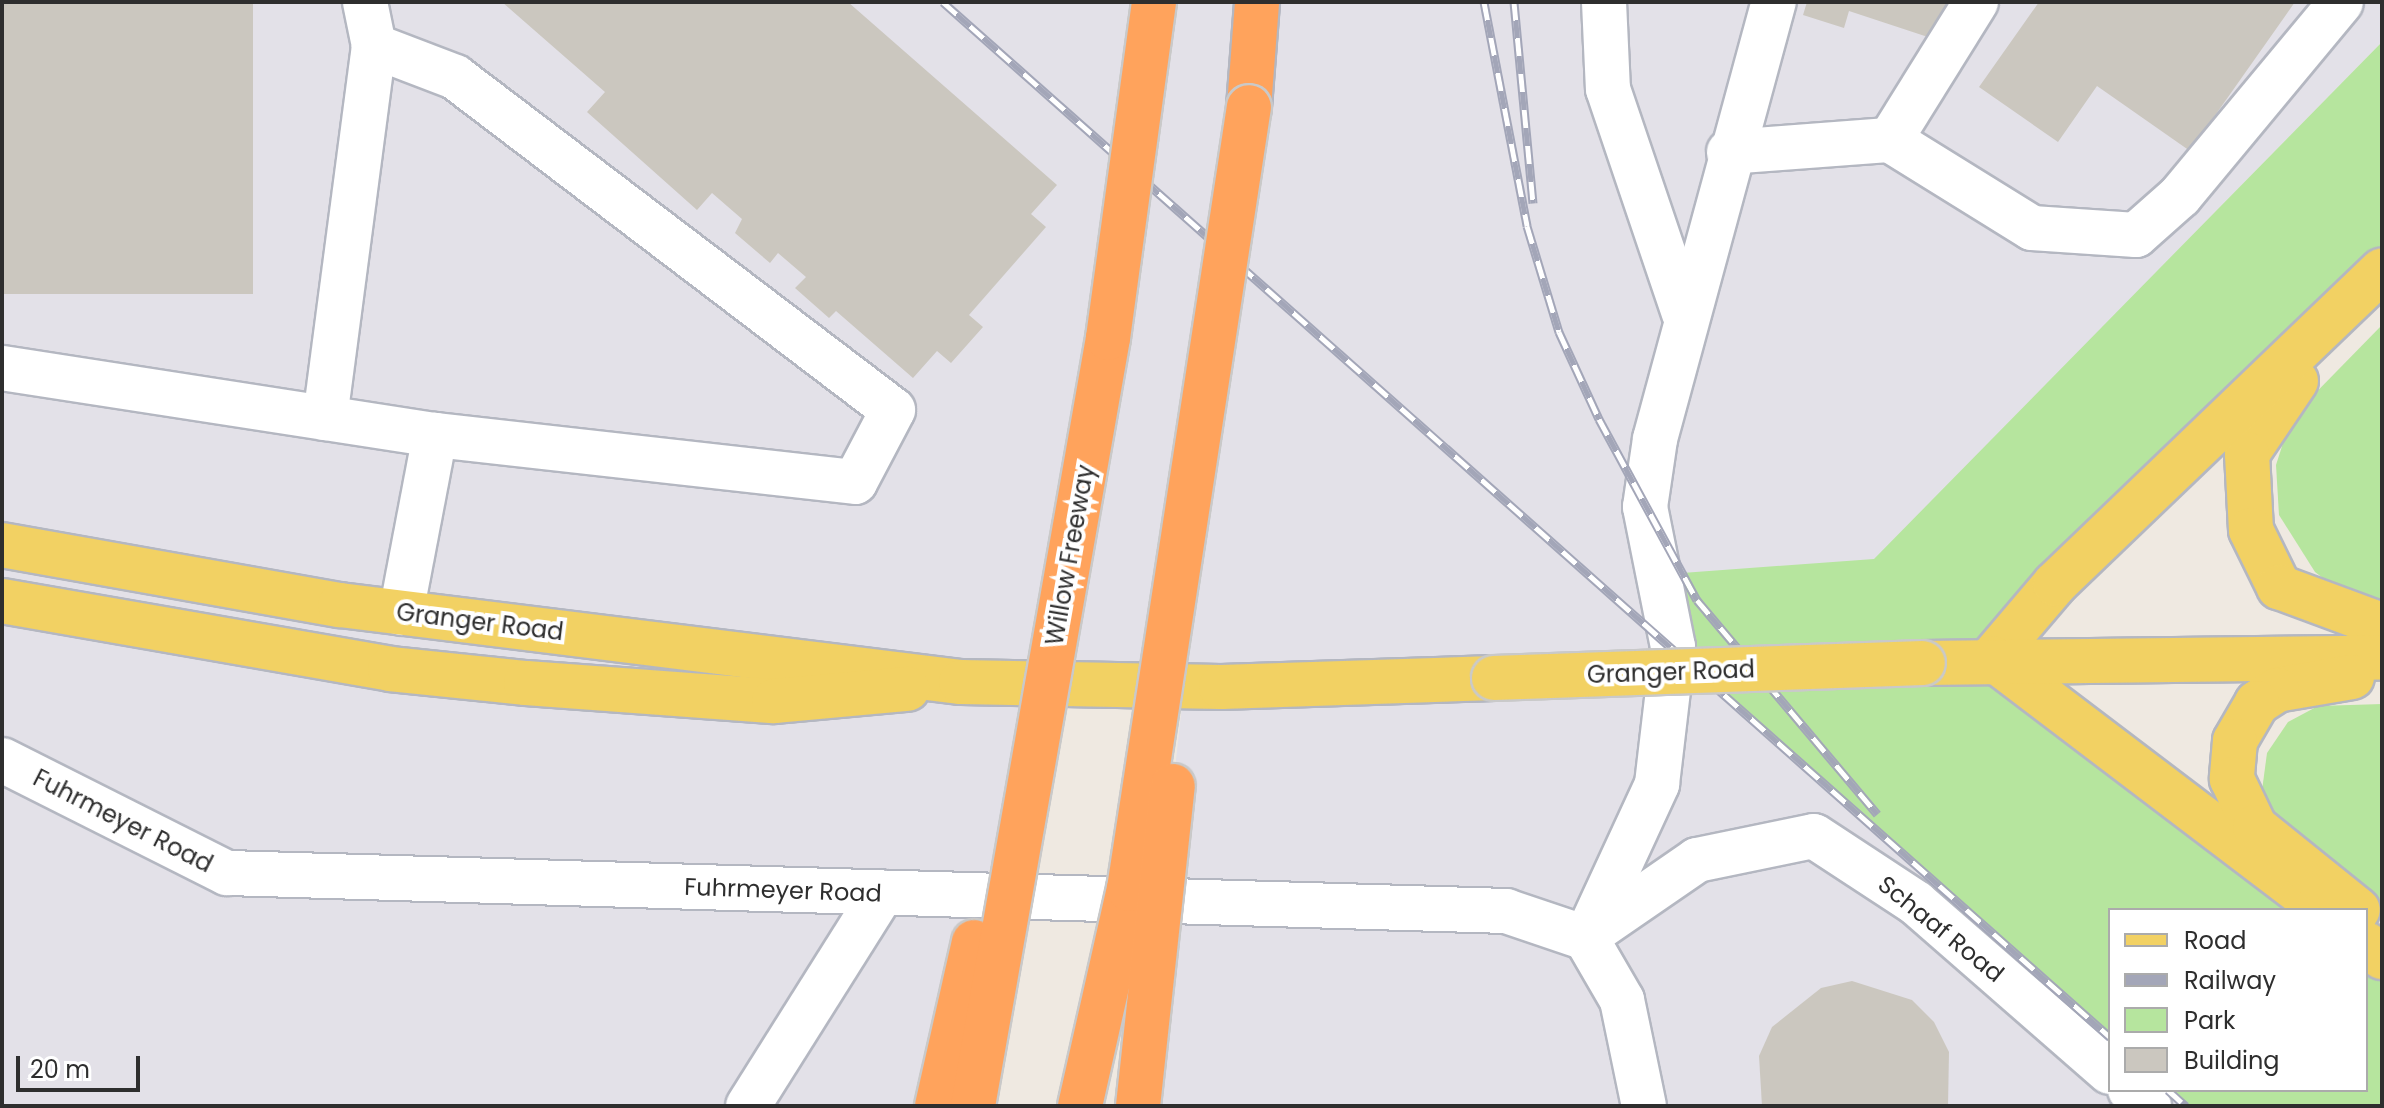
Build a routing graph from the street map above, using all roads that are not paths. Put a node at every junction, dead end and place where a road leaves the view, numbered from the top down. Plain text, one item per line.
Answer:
1 (365, 2) edge
2 (1154, 2) edge
3 (1257, 2) edge
4 (1604, 2) edge
5 (1774, 2) edge
6 (1976, 2) edge
7 (2341, 2) edge
8 (374, 46) junction
9 (1249, 107) junction
10 (1890, 140) junction
11 (1729, 152) junction
12 (2382, 270) edge
13 (2382, 301) edge
14 (1684, 313) junction
15 (1108, 338) junction
16 (2, 368) edge
17 (325, 418) junction
18 (435, 435) junction
19 (2, 545) edge
20 (2, 601) edge
21 (401, 613) junction
22 (2382, 625) edge
23 (2382, 657) edge
24 (1992, 658) junction
25 (390, 669) junction
26 (2382, 673) edge
27 (961, 682) junction
28 (2, 760) edge
29 (882, 893) junction
30 (2321, 908) edge
31 (2356, 908) edge
32 (1586, 938) junction
33 (2108, 1070) edge
34 (2132, 1092) edge
35 (748, 1106) edge
36 (937, 1106) edge
37 (973, 1106) edge
38 (1080, 1106) edge
39 (1138, 1106) edge
40 (1644, 1106) edge
41 (2149, 1106) edge

1 - 8 street
2 - 15 highway, Willow Freeway, bridge
3 - 9 highway
4 - 14 street
5 - 11 street
6 - 10 street
7 - 10 street
8 - 17 street
8 - 18 street
9 - 38 highway, bridge
9 - 39 highway, bridge
10 - 11 street
11 - 14 street
12 - 24 main road
13 - 22 main road
14 - 32 street
15 - 36 highway, bridge
15 - 37 highway, Willow Freeway, bridge
16 - 17 street
17 - 18 street
18 - 21 street
19 - 21 main road, Granger Road
20 - 25 main road, Granger Road
21 - 25 main road
21 - 27 main road, Granger Road
23 - 24 main road, Granger Road
24 - 27 main road, Granger Road, bridge
24 - 30 main road
25 - 27 main road, Granger Road
26 - 31 main road
28 - 29 street, Fuhrmeyer Road
29 - 32 street, Fuhrmeyer Road
29 - 35 street
32 - 33 street, Schaaf Road
32 - 40 street
34 - 41 street

